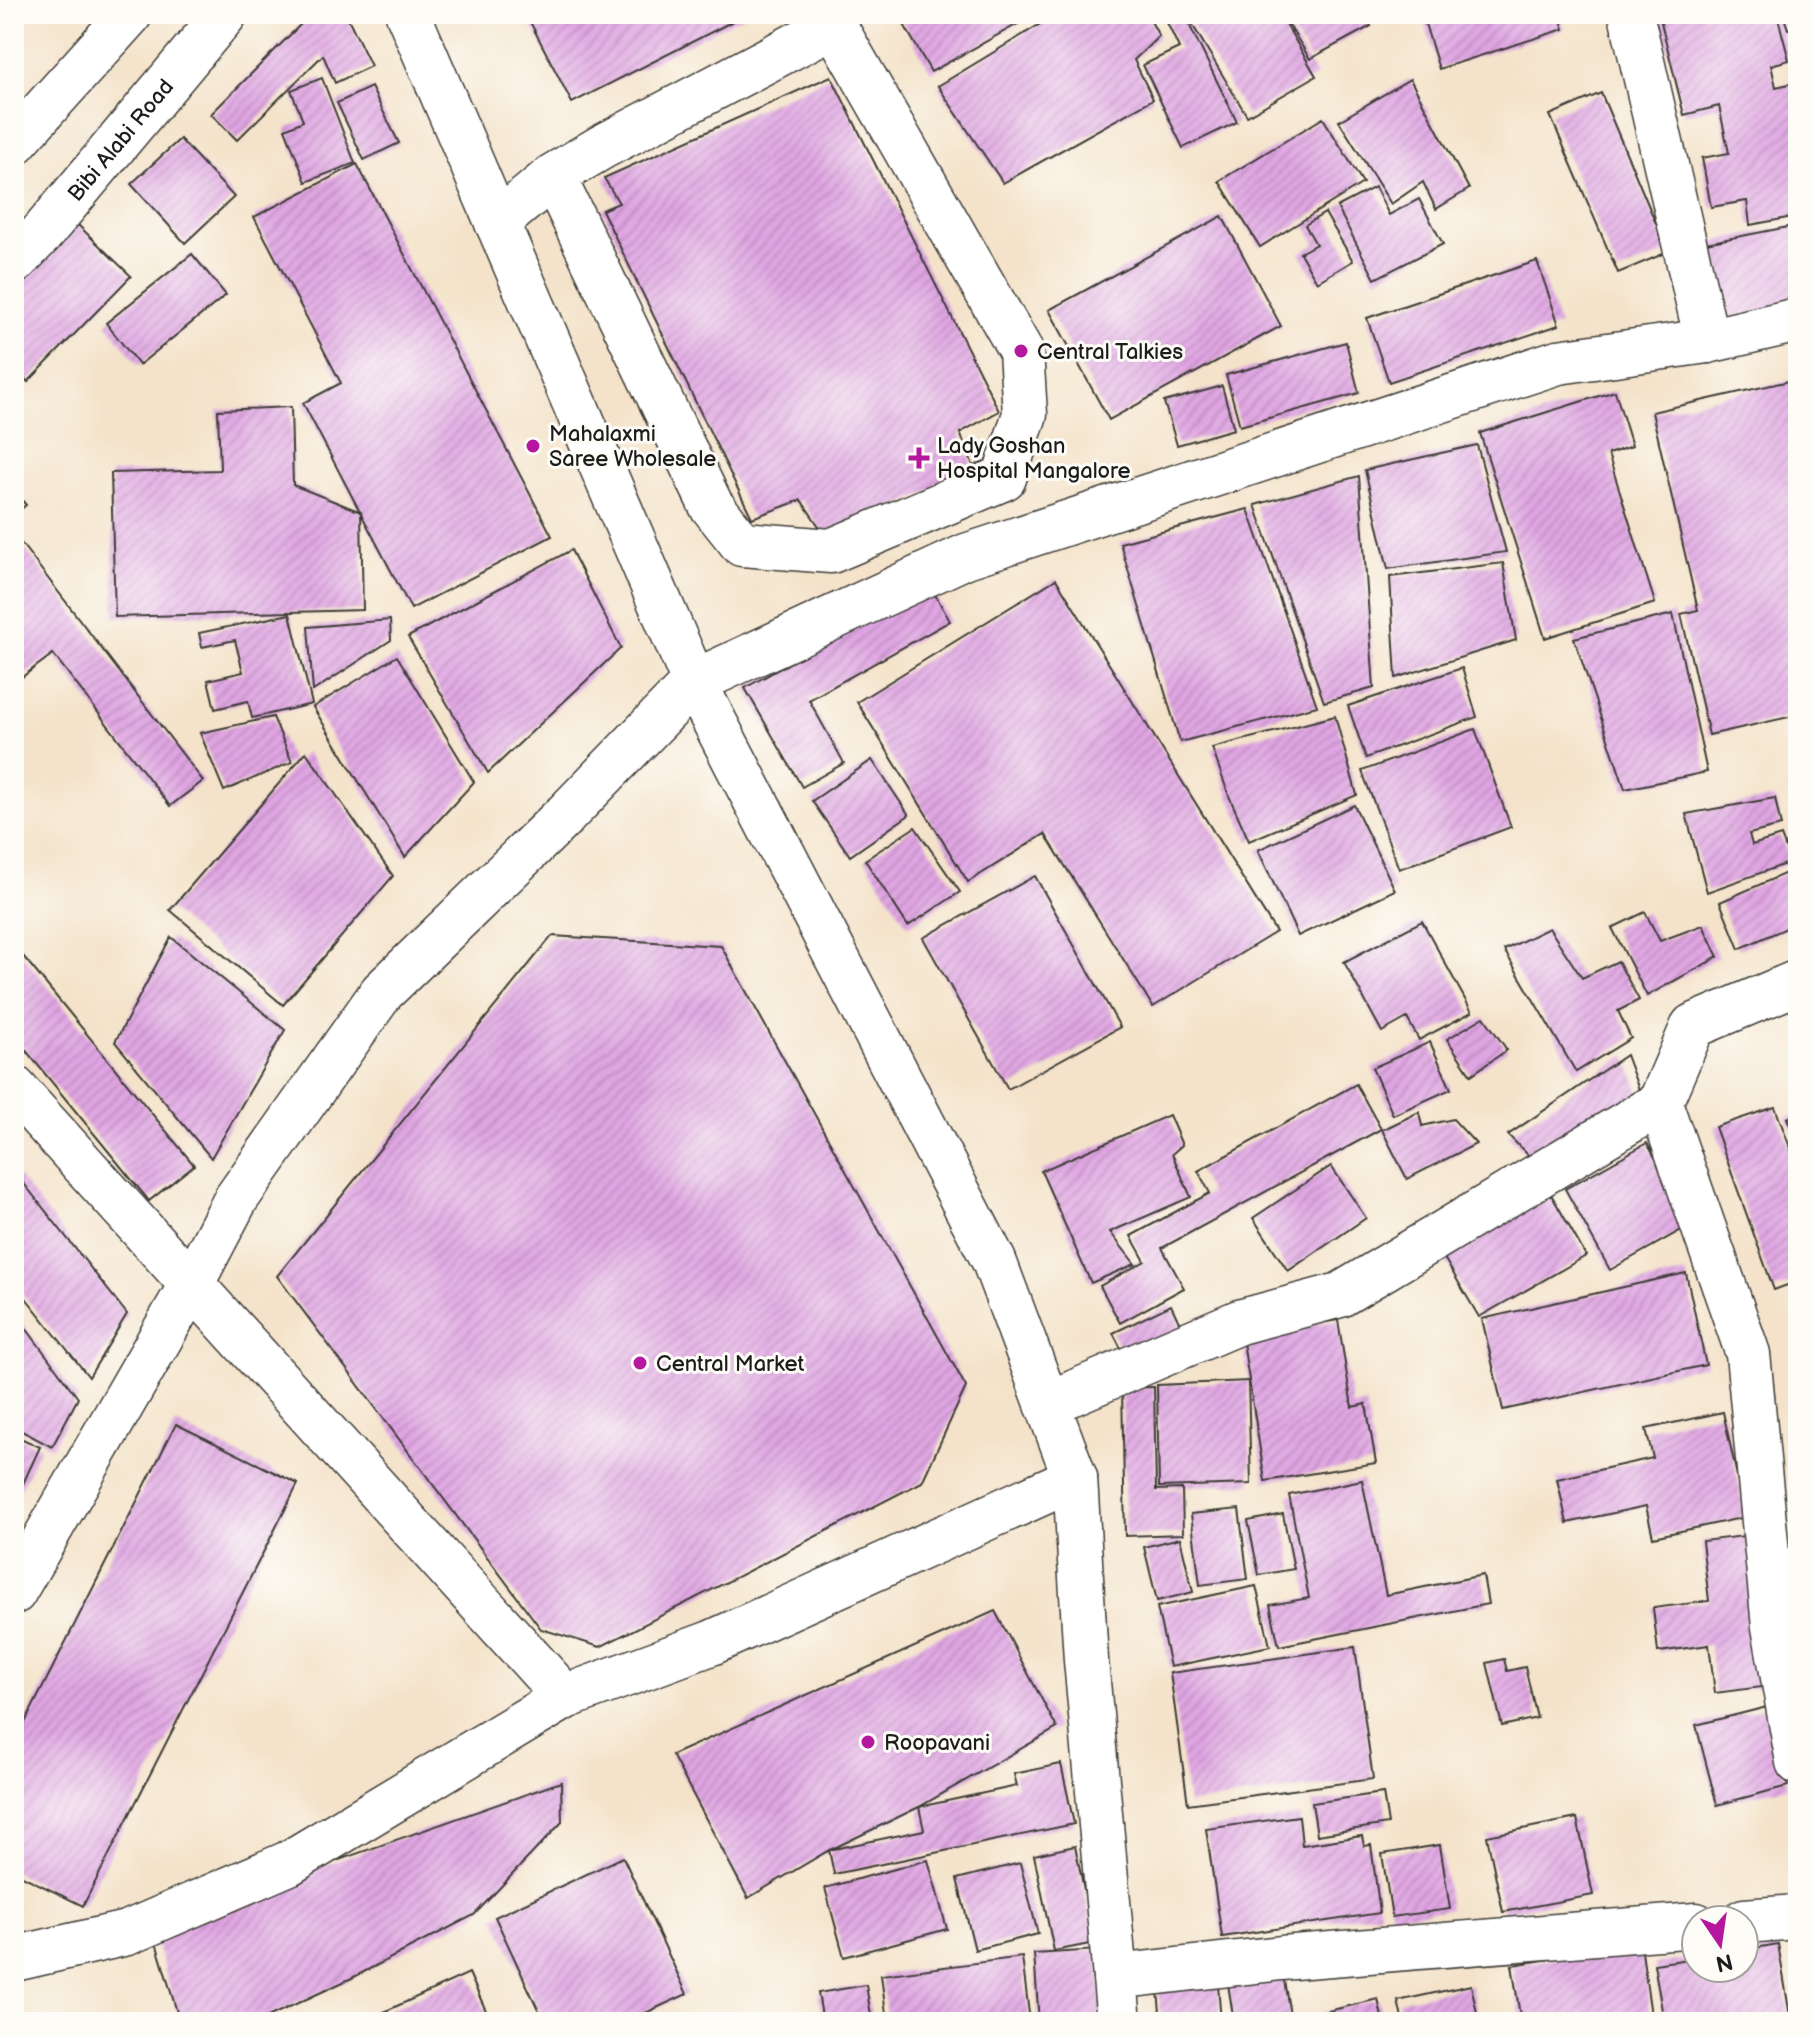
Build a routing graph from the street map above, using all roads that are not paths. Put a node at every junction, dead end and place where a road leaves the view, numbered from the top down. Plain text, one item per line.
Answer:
1 (130, 14) edge
2 (225, 14) edge
3 (408, 14) edge
4 (1631, 14) edge
5 (831, 20) edge
6 (14, 143) edge
7 (553, 176) junction
8 (497, 223) junction
9 (14, 262) edge
10 (1798, 320) edge
11 (1707, 341) junction
12 (694, 682) junction
13 (1798, 982) edge
14 (14, 1088) edge
15 (1660, 1103) junction
16 (191, 1285) junction
17 (1047, 1404) junction
18 (1075, 1478) junction
19 (14, 1592) edge
20 (565, 1697) junction
21 (1798, 1762) edge
22 (1798, 1917) edge
23 (1760, 1920) edge
24 (1680, 1926) edge
25 (14, 1959) edge
26 (1115, 1977) junction
27 (1119, 2022) edge

1 - 6 street
2 - 9 street, Bibi Alabi Road
3 - 8 street
4 - 11 street
5 - 7 street
5 - 7 street
7 - 8 street
8 - 12 street
10 - 11 street
11 - 12 street
12 - 16 street
12 - 17 street
13 - 15 street
14 - 16 street
15 - 17 street
15 - 21 street
16 - 19 street
16 - 20 street
17 - 18 street
18 - 20 street
18 - 26 street
20 - 25 street
22 - 23 street
24 - 26 street
26 - 27 street

